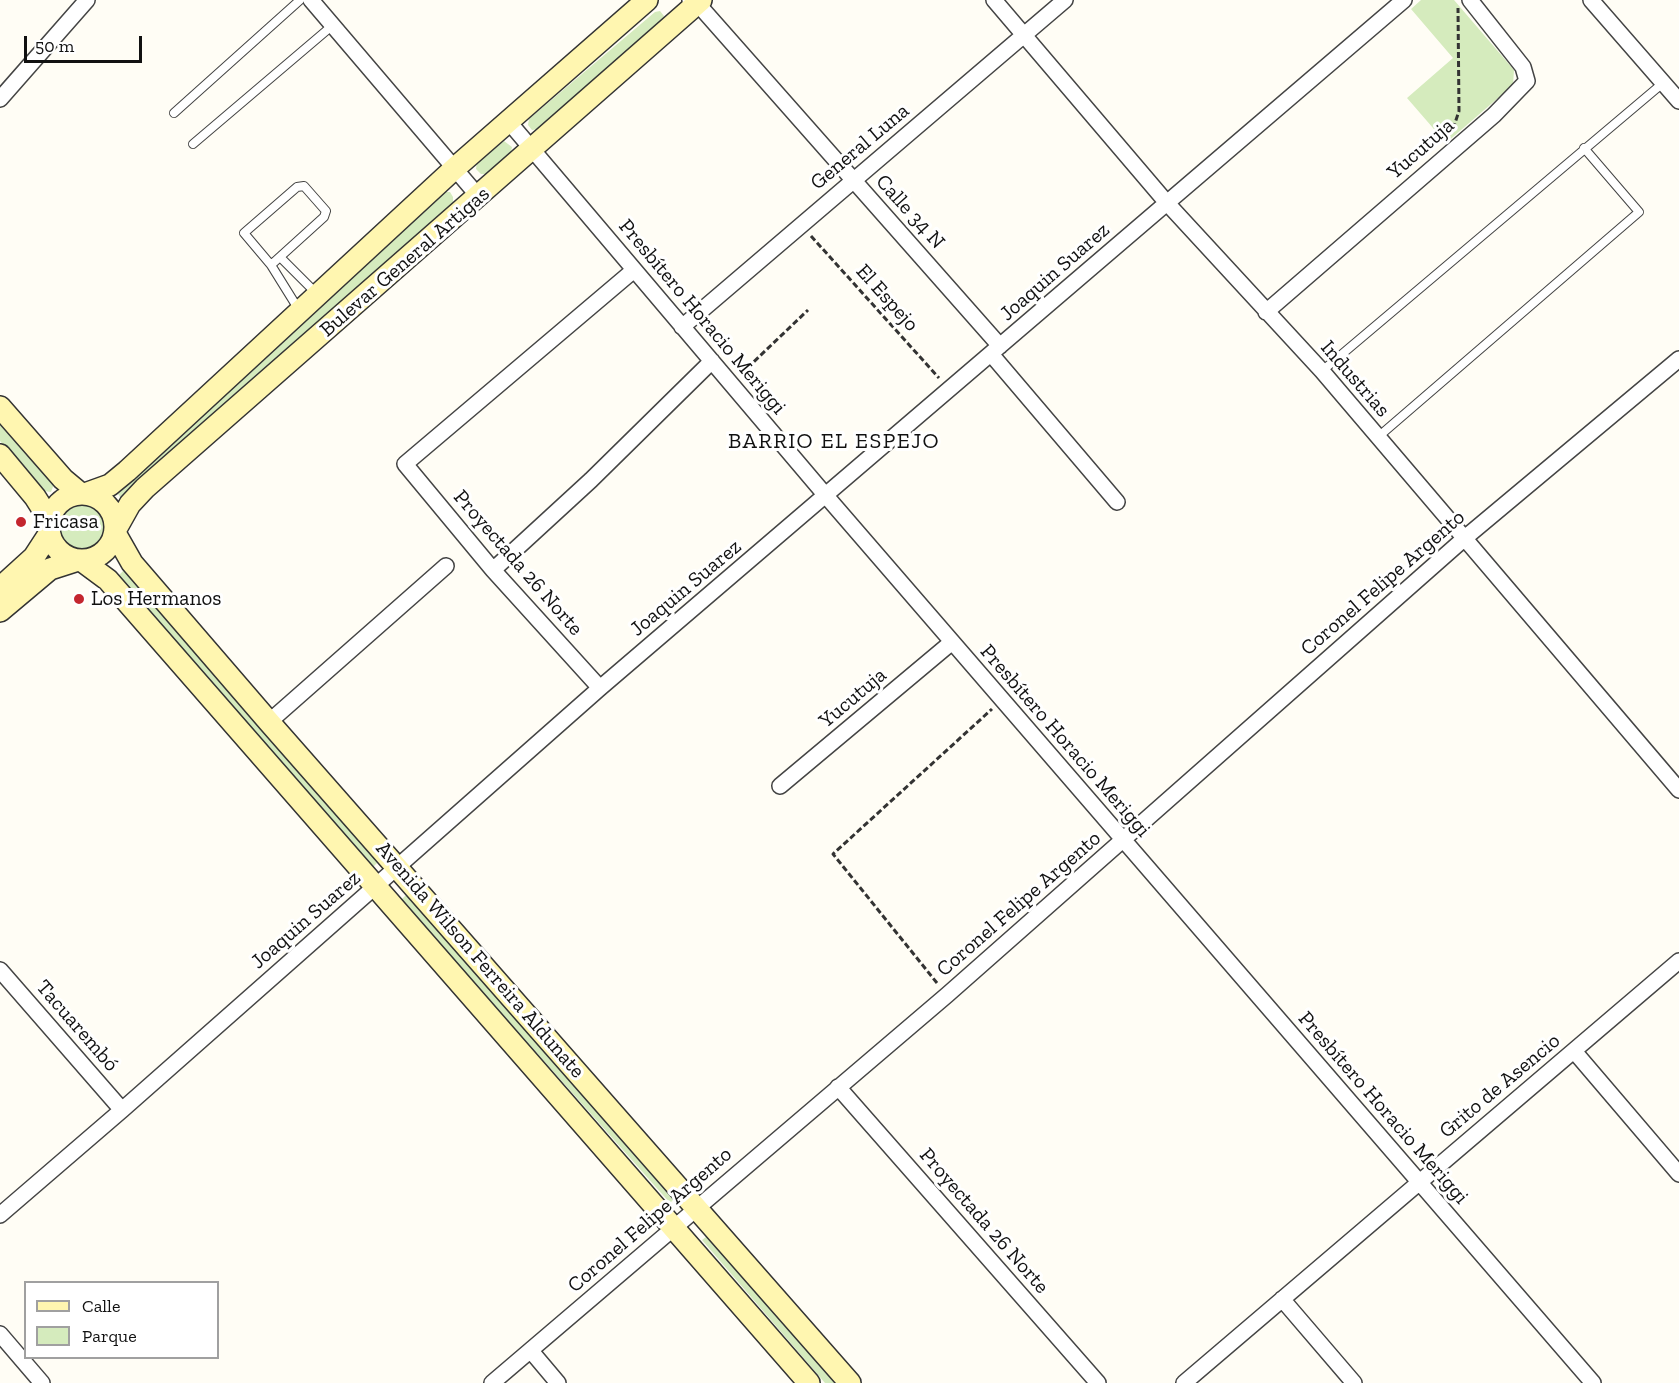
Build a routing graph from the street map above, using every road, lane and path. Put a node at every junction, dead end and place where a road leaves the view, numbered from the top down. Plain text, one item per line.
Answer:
1 (87, 0) edge
2 (300, 0) edge
3 (311, 0) edge
4 (647, 0) edge
5 (994, 0) edge
6 (1065, 0) edge
7 (1404, 0) edge
8 (1457, 0) edge
9 (1470, 0) edge
10 (1591, 0) edge
11 (696, 1) edge
12 (333, 26) junction
13 (1024, 35) junction
14 (1663, 83) junction
15 (0, 99) edge
16 (1679, 101) edge
17 (174, 113) dead end
18 (509, 122) junction
19 (192, 144) dead end
20 (1584, 148) junction
21 (532, 151) junction
22 (1444, 156) junction
23 (455, 168) junction
24 (853, 180) junction
25 (479, 197) junction
26 (1167, 203) junction
27 (801, 225) junction
28 (280, 257) junction
29 (271, 265) junction
30 (634, 270) junction
31 (318, 295) junction
32 (808, 310) dead end
33 (300, 312) junction
34 (1266, 312) junction
35 (682, 327) junction
36 (996, 350) junction
37 (1679, 359) edge
38 (712, 361) junction
39 (1322, 372) junction
40 (731, 384) junction
41 (950, 391) junction
42 (0, 406) edge
43 (1378, 437) junction
44 (0, 455) edge
45 (83, 494) junction
46 (827, 497) junction
47 (1117, 502) dead end
48 (49, 527) junction
49 (115, 531) junction
50 (1466, 537) junction
51 (79, 560) junction
52 (446, 566) dead end
53 (493, 570) junction
54 (0, 588) edge
55 (0, 611) edge
56 (952, 642) junction
57 (600, 688) junction
58 (1002, 699) junction
59 (270, 722) junction
60 (780, 786) dead end
61 (1679, 790) edge
62 (1123, 840) junction
63 (398, 867) junction
64 (375, 888) junction
65 (1679, 961) edge
66 (0, 970) edge
67 (947, 995) junction
68 (1574, 1051) junction
69 (838, 1087) junction
70 (122, 1110) junction
71 (1679, 1174) edge
72 (1419, 1181) junction
73 (698, 1206) junction
74 (0, 1215) edge
75 (674, 1226) junction
76 (1282, 1299) junction
77 (0, 1334) edge
78 (531, 1352) junction
79 (42, 1383) edge
80 (492, 1383) edge
81 (558, 1383) edge
82 (809, 1383) edge
83 (850, 1383) edge
84 (1098, 1383) edge
85 (1184, 1383) edge
86 (1354, 1383) edge
87 (1593, 1383) edge

1 - 15 street
2 - 17 lane
3 - 12 street
4 - 18 street, Bulevar General Artigas
5 - 13 street, Industrias
6 - 13 street, General Luna
7 - 26 street, Joaquin Suarez
8 - 22 path
9 - 22 street, Yucutuja
10 - 14 street
11 - 21 street, Bulevar General Artigas
11 - 24 street, Calle 34 N
12 - 19 lane
12 - 23 street
13 - 24 street, General Luna
13 - 26 street, Industrias
14 - 16 street
14 - 20 lane
18 - 21 street, Presbítero Horacio Meriggi
18 - 23 street, Bulevar General Artigas
20 - 39 lane
20 - 43 lane
21 - 25 street, Bulevar General Artigas
21 - 30 street, Presbítero Horacio Meriggi
22 - 34 street, Yucutuja
23 - 25 street
23 - 31 street, Bulevar General Artigas
24 - 27 street, General Luna
24 - 36 street, Calle 34 N
25 - 49 street, Bulevar General Artigas
26 - 34 street, Industrias
26 - 36 street, Joaquin Suarez
27 - 35 street, General Luna
27 - 41 path, El Espejo
28 - 29 lane
28 - 29 lane
28 - 31 lane
29 - 33 lane
30 - 35 street, Presbítero Horacio Meriggi
30 - 53 street, Proyectada 26 Norte
31 - 33 street, Bulevar General Artigas
32 - 40 path
33 - 45 street, Bulevar General Artigas
34 - 39 street, Industrias
35 - 38 street, Presbítero Horacio Meriggi
36 - 41 street, Joaquin Suarez
36 - 47 street, Calle 34 N
37 - 50 street, Coronel Felipe Argento
38 - 40 street, Presbítero Horacio Meriggi
38 - 53 street
39 - 43 street, Industrias
40 - 46 street, Presbítero Horacio Meriggi
41 - 46 street, Joaquin Suarez
42 - 45 street
43 - 50 street, Industrias
44 - 48 street
45 - 48 street
45 - 49 street
46 - 56 street, Presbítero Horacio Meriggi
46 - 57 street, Joaquin Suarez
48 - 51 street
48 - 54 street
49 - 51 street
49 - 59 street, Avenida Wilson Ferreira Aldunate
50 - 61 street, Industrias
50 - 62 street, Coronel Felipe Argento
51 - 55 street
51 - 64 street, Avenida Wilson Ferreira Aldunate
52 - 59 street
53 - 57 street, Proyectada 26 Norte
56 - 58 street, Presbítero Horacio Meriggi
56 - 60 street, Yucutuja
57 - 63 street, Joaquin Suarez
58 - 62 street, Presbítero Horacio Meriggi
58 - 67 path
59 - 63 street, Avenida Wilson Ferreira Aldunate
62 - 67 street, Coronel Felipe Argento
62 - 72 street, Presbítero Horacio Meriggi
63 - 64 street, Joaquin Suarez
63 - 73 street, Avenida Wilson Ferreira Aldunate
64 - 70 street, Joaquin Suarez
64 - 75 street, Avenida Wilson Ferreira Aldunate
65 - 68 street, Grito de Asencio
66 - 70 street, Tacuarembó
67 - 69 street, Coronel Felipe Argento
68 - 71 street
68 - 72 street, Grito de Asencio
69 - 73 street, Coronel Felipe Argento
69 - 84 street, Proyectada 26 Norte
70 - 74 street, Joaquin Suarez
72 - 76 street, Grito de Asencio
72 - 87 street, Presbítero Horacio Meriggi
73 - 75 street, Coronel Felipe Argento
73 - 83 street, Avenida Wilson Ferreira Aldunate
75 - 78 street, Coronel Felipe Argento
75 - 82 street, Avenida Wilson Ferreira Aldunate
76 - 85 street, Grito de Asencio
76 - 86 street
77 - 79 street
78 - 80 street, Coronel Felipe Argento
78 - 81 street

